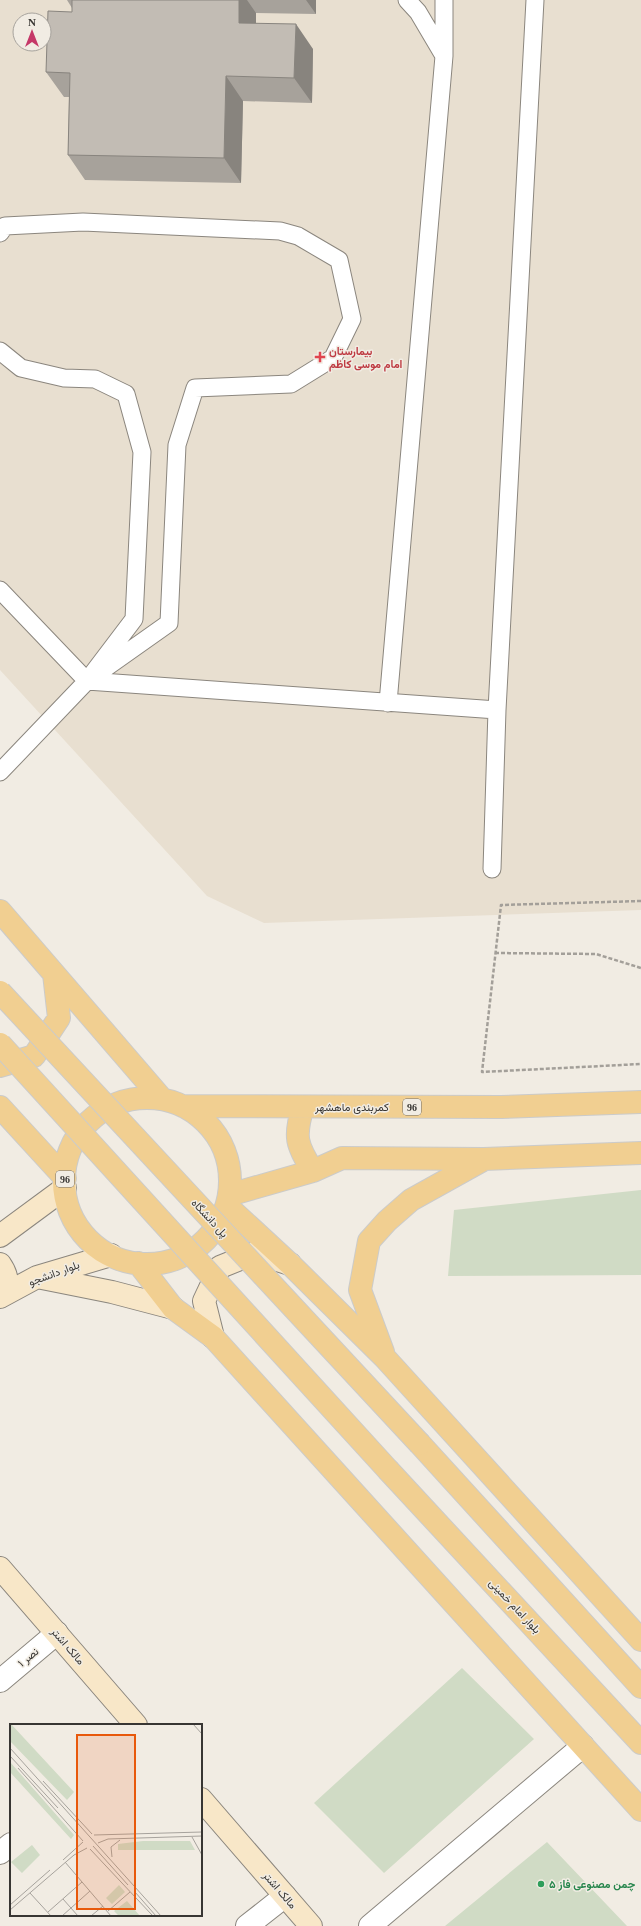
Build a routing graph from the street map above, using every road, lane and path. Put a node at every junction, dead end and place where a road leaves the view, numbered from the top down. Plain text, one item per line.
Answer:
1 (407, 0) edge
2 (444, 0) edge
3 (535, 0) edge
4 (444, 56) junction
5 (0, 233) edge
6 (0, 351) edge
7 (0, 590) edge
8 (87, 681) junction
9 (388, 703) junction
10 (497, 710) junction
11 (0, 772) edge
12 (492, 869) dead end
13 (641, 901) edge
14 (0, 912) edge
15 (496, 953) junction
16 (641, 968) edge
17 (54, 974) junction
18 (0, 992) edge
19 (0, 1044) edge
20 (641, 1064) edge
21 (0, 1066) edge
22 (162, 1099) junction
23 (641, 1102) edge
24 (183, 1106) junction
25 (303, 1107) junction
26 (0, 1108) edge
27 (641, 1153) edge
28 (484, 1159) junction
29 (313, 1171) junction
30 (65, 1183) junction
31 (228, 1200) junction
32 (0, 1236) edge
33 (111, 1255) junction
34 (138, 1263) junction
35 (0, 1264) edge
36 (290, 1264) junction
37 (37, 1277) junction
38 (0, 1297) edge
39 (173, 1308) junction
40 (213, 1337) junction
41 (385, 1358) junction
42 (0, 1568) edge
43 (57, 1633) junction
44 (641, 1640) edge
45 (0, 1681) edge
46 (641, 1687) edge
47 (135, 1724) edge
48 (641, 1743) edge
49 (583, 1746) junction
50 (202, 1800) edge
51 (641, 1810) edge
52 (10, 1845) edge
53 (0, 1853) edge
54 (284, 1896) junction
55 (247, 1926) edge
56 (311, 1926) edge
57 (370, 1926) edge

1 - 4 lane
2 - 4 lane
3 - 10 lane
4 - 9 lane
5 - 8 lane
6 - 8 lane
7 - 8 lane
8 - 9 lane
8 - 11 lane
9 - 10 lane
10 - 12 lane
13 - 15 path
14 - 17 main road
15 - 16 path
15 - 20 path
17 - 21 main road
17 - 22 main road
18 - 46 main road, پل دانشگاه, bridge
19 - 48 main road, بلوار امام خمینی, bridge
22 - 24 main road, 96
22 - 30 main road, 96
23 - 25 main road, کمربندی ماهشهر / 96
24 - 25 main road, کمربندی ماهشهر / 96
24 - 31 main road, 96
25 - 29 main road
26 - 30 main road, 96
27 - 28 main road
28 - 29 main road
28 - 41 main road
29 - 31 main road
30 - 32 main road
30 - 33 main road, 96
31 - 34 main road, 96
31 - 36 main road
33 - 34 main road, 96
33 - 37 main road, بلوار دانشجو
34 - 39 main road
35 - 38 main road
36 - 40 main road
36 - 41 main road
37 - 38 main road, بلوار دانشجو
37 - 39 main road
39 - 40 main road
40 - 49 main road
41 - 44 main road
42 - 43 main road, مالک اشتر
43 - 45 street, نصر ۱
43 - 47 main road, مالک اشتر
49 - 51 main road
49 - 57 street
50 - 54 main road, مالک اشتر
52 - 53 street
54 - 55 street
54 - 56 main road, مالک اشتر

